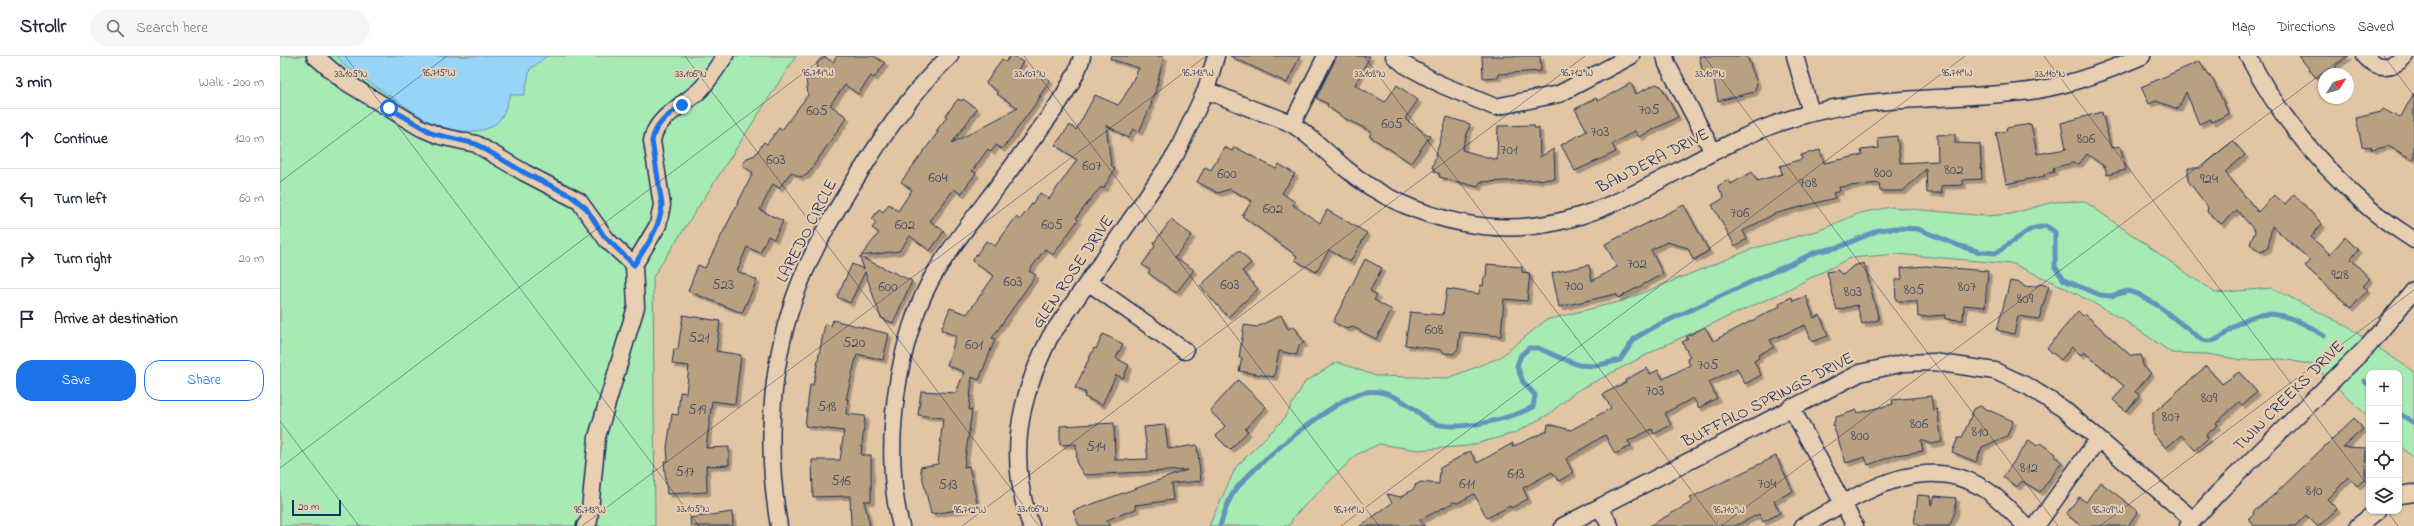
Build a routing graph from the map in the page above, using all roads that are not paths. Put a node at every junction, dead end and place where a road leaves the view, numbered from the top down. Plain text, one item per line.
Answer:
1 (315, 56) edge
2 (725, 56) edge
3 (950, 56) edge
4 (1082, 56) edge
5 (1216, 56) edge
6 (1326, 56) edge
7 (1394, 56) edge
8 (1631, 56) edge
9 (1665, 56) edge
10 (1796, 56) edge
11 (2142, 56) edge
12 (2248, 56) edge
13 (2365, 56) edge
14 (2405, 56) edge
15 (2114, 62) edge
16 (1206, 90) junction
17 (1810, 113) junction
18 (1292, 124) junction
19 (1712, 152) junction
20 (2414, 240) edge
21 (634, 265) junction
22 (1088, 282) junction
23 (2414, 290) edge
24 (1185, 351) dead end
25 (1792, 407) junction
26 (2098, 438) junction
27 (2414, 493) edge
28 (2402, 495) edge
29 (1843, 504) junction
30 (1600, 507) junction
31 (2373, 514) edge
32 (2190, 523) edge
33 (585, 526) edge
34 (779, 526) edge
35 (901, 526) edge
36 (1031, 526) edge
37 (1563, 526) edge
38 (1610, 526) edge
39 (1803, 526) edge
40 (1855, 526) edge
41 (2026, 526) edge
42 (2036, 526) edge
43 (2358, 526) edge

1 - 21 street
2 - 21 street
3 - 34 street, LAREDO CIRCLE
4 - 35 street
5 - 16 street, GLEN ROSE DRIVE
6 - 18 street
7 - 8 street
9 - 19 street
10 - 17 street
11 - 15 street, BANDERA DRIVE
12 - 20 street
13 - 14 street
15 - 17 street, BANDERA DRIVE
16 - 18 street, BANDERA DRIVE
16 - 22 street, GLEN ROSE DRIVE
17 - 19 street, BANDERA DRIVE
18 - 19 street, BANDERA DRIVE
21 - 33 street
22 - 24 street
22 - 36 street, GLEN ROSE DRIVE
23 - 32 street, TWIN CREEKS DRIVE
25 - 26 street, BUFFALO SPRINGS DRIVE
25 - 29 street
25 - 30 street, BUFFALO SPRINGS DRIVE
26 - 32 street, BUFFALO SPRINGS DRIVE
26 - 42 street
27 - 28 street
29 - 39 street
29 - 40 street
29 - 41 street
30 - 37 street, BUFFALO SPRINGS DRIVE
30 - 38 street
31 - 43 street

